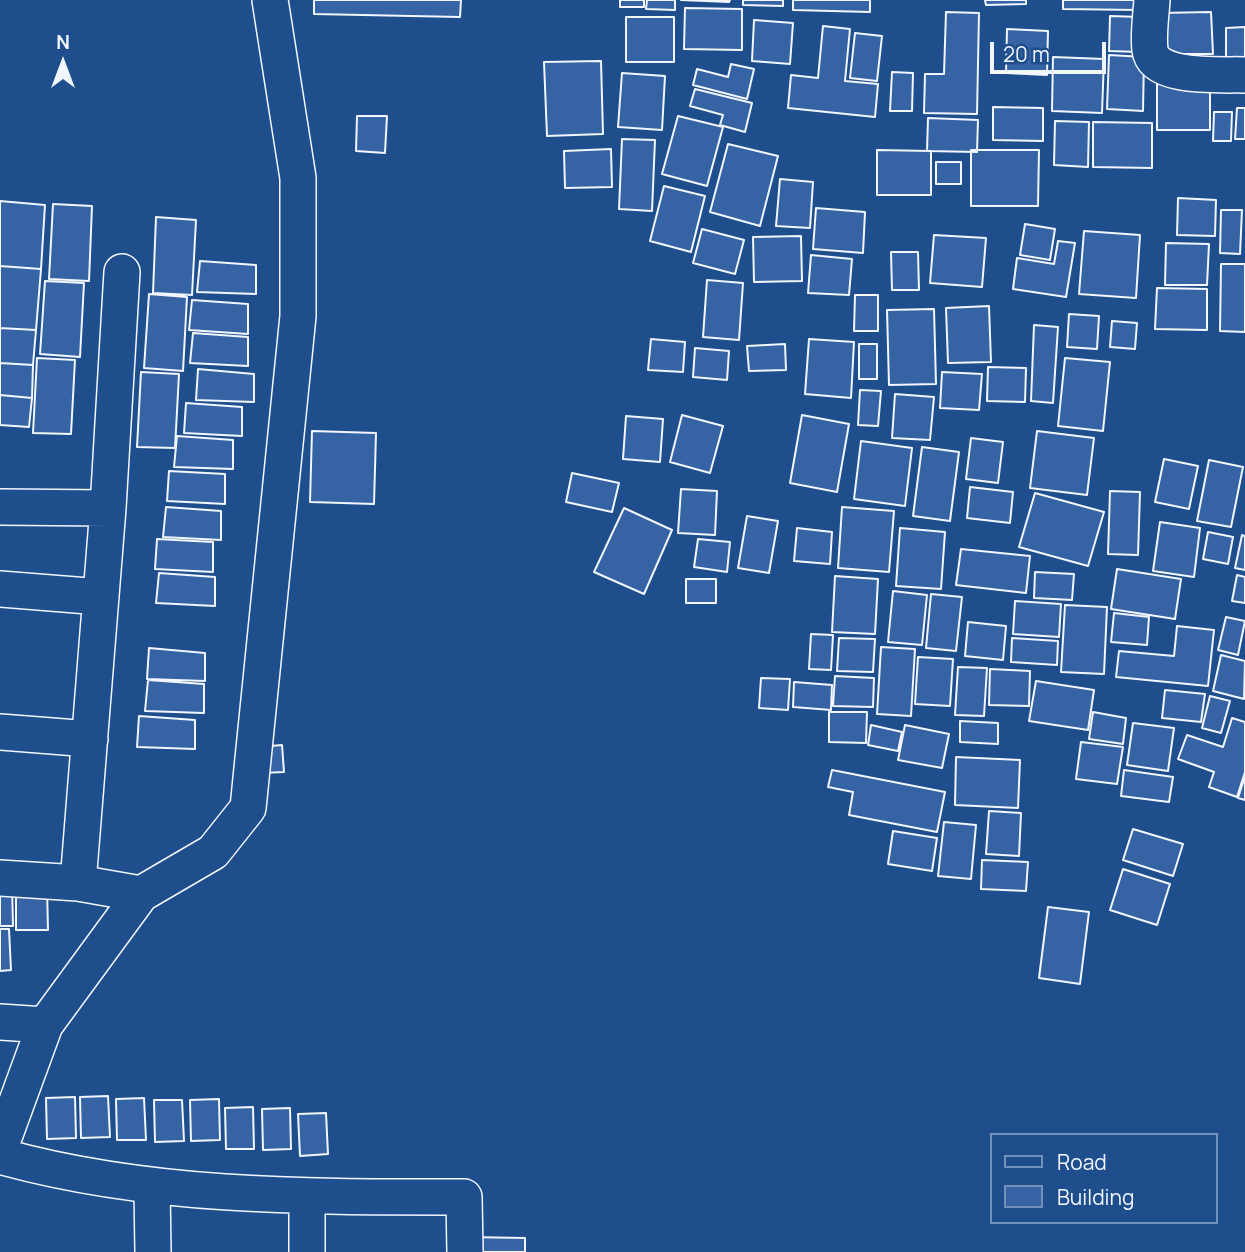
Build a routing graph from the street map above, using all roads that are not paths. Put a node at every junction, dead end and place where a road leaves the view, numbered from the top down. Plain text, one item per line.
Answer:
1 (270, 0) edge
2 (1152, 0) edge
3 (1245, 75) edge
4 (122, 272) dead end
5 (0, 507) edge
6 (108, 508) junction
7 (0, 589) edge
8 (101, 597) junction
9 (0, 732) edge
10 (90, 738) junction
11 (0, 878) edge
12 (78, 883) junction
13 (141, 894) junction
14 (0, 1022) edge
15 (46, 1025) junction
16 (0, 1148) edge
17 (0, 1156) edge
18 (152, 1187) junction
19 (307, 1198) junction
20 (153, 1252) edge
21 (307, 1252) edge
22 (465, 1252) edge

1 - 13 street
2 - 3 street
4 - 6 street
5 - 6 street
6 - 8 street
7 - 8 street
8 - 10 street
9 - 10 street
10 - 12 street
11 - 12 street
12 - 13 street
13 - 15 street
14 - 15 street
15 - 16 street
17 - 18 street
18 - 19 street
18 - 20 street
19 - 21 street
19 - 22 street

